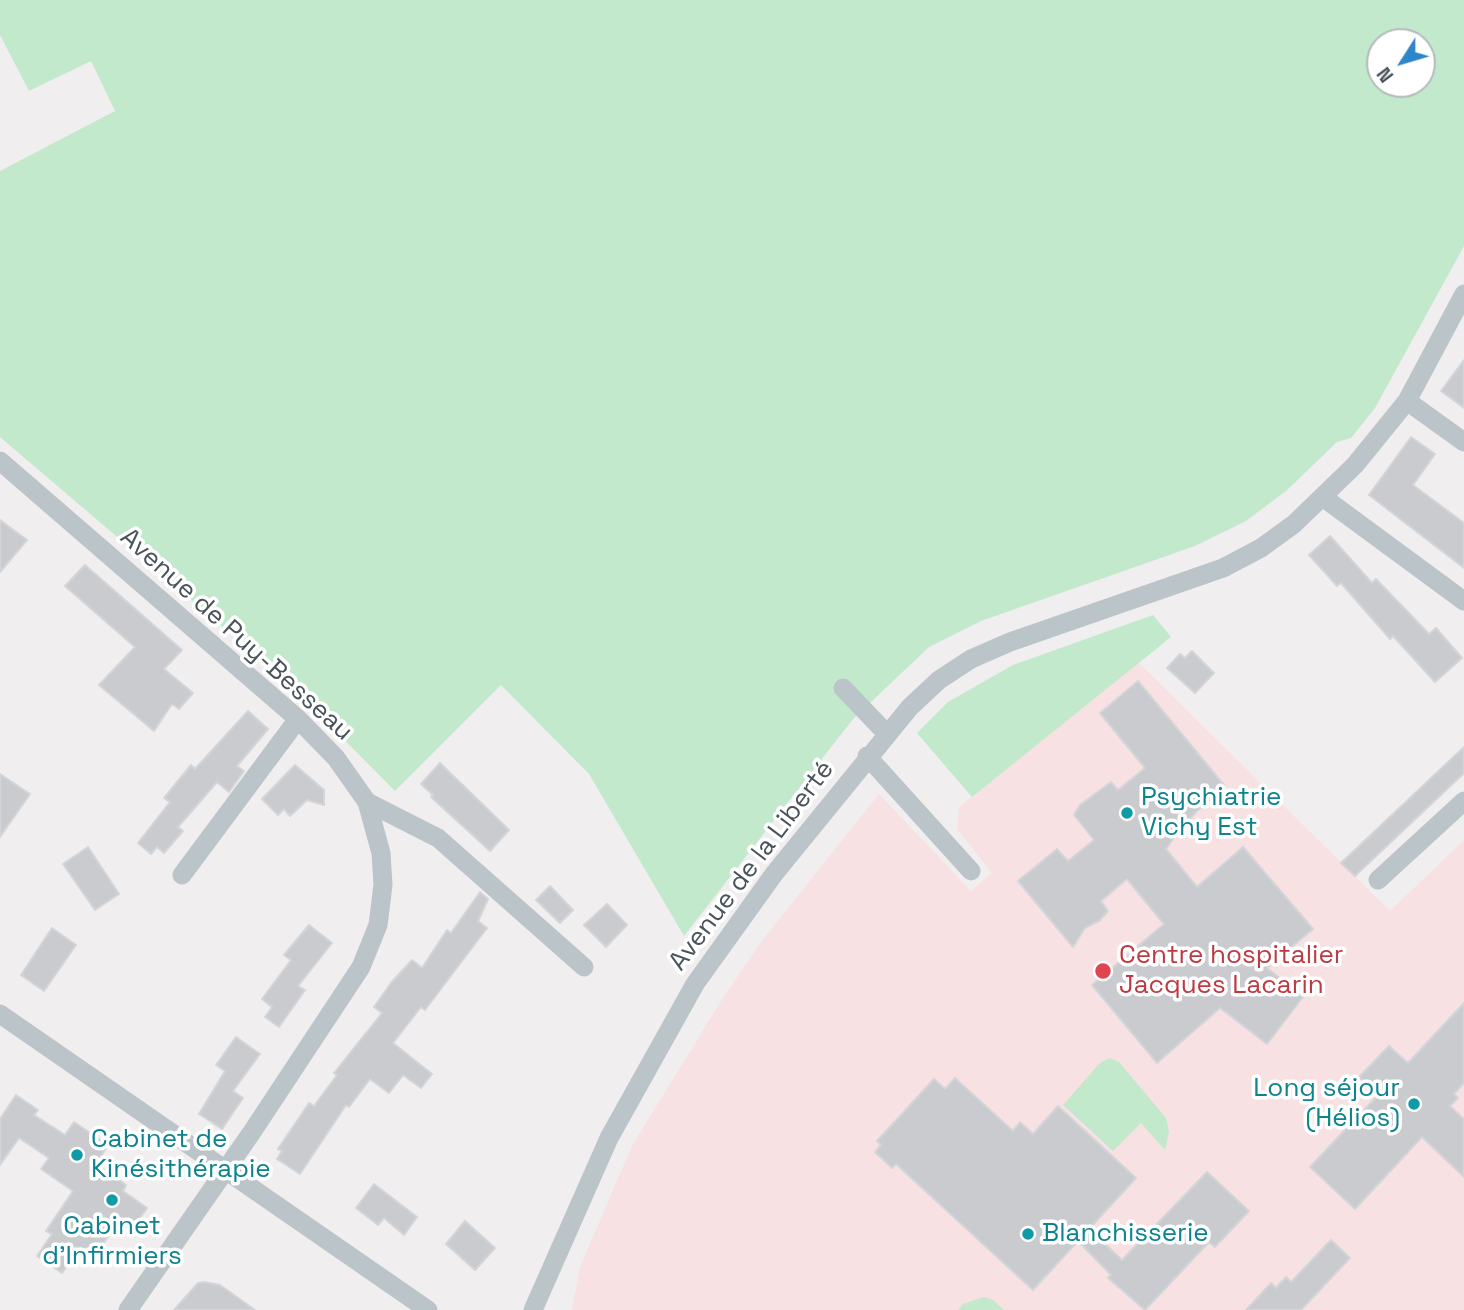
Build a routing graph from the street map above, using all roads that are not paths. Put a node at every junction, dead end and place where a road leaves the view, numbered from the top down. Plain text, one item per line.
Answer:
1 (1464, 294) edge
2 (1407, 401) junction
3 (1464, 442) edge
4 (0, 461) edge
5 (1324, 498) junction
6 (1464, 601) edge
7 (843, 688) dead end
8 (298, 719) junction
9 (887, 734) junction
10 (867, 757) junction
11 (1464, 801) edge
12 (367, 802) junction
13 (971, 870) dead end
14 (182, 875) dead end
15 (1378, 880) dead end
16 (584, 967) dead end
17 (0, 1014) edge
18 (226, 1170) junction
19 (128, 1310) edge
20 (428, 1310) edge
21 (533, 1310) edge

1 - 2 street, Avenue de la Liberté
2 - 3 street
2 - 5 street, Avenue de la Liberté
4 - 8 street, Avenue de Puy-Besseau
5 - 6 street
5 - 9 street, Avenue de la Liberté
7 - 9 street
8 - 12 street, Avenue de Puy-Besseau
8 - 14 street
9 - 10 street, Avenue de la Liberté
10 - 13 street
10 - 21 street, Avenue de la Liberté
11 - 15 street
12 - 16 street
12 - 18 street, Avenue de Puy-Besseau
17 - 18 street
18 - 19 street, Avenue de Puy-Besseau
18 - 20 street

